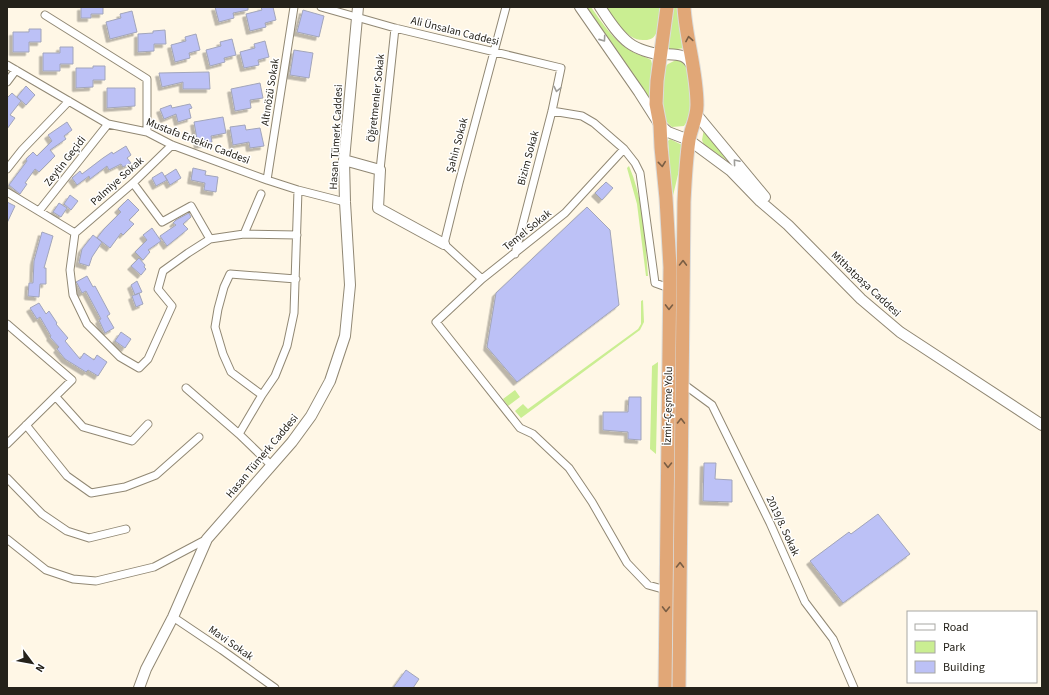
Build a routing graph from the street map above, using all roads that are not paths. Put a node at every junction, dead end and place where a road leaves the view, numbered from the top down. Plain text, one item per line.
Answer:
1 (294, 7) edge
2 (321, 7) edge
3 (506, 7) edge
4 (580, 7) edge
5 (600, 7) edge
6 (667, 7) edge
7 (684, 7) edge
8 (357, 12) edge
9 (45, 15) dead end
10 (395, 28) junction
11 (494, 52) junction
12 (660, 54) junction
13 (7, 64) edge
14 (561, 68) joint
15 (16, 70) junction
16 (695, 72) junction
17 (7, 82) edge
18 (69, 101) junction
19 (552, 110) junction
20 (697, 115) junction
21 (108, 124) junction
22 (660, 125) junction
23 (147, 132) junction
24 (689, 140) junction
25 (172, 145) junction
26 (624, 149) junction
27 (707, 153) junction
28 (344, 160) junction
29 (687, 166) junction
30 (7, 169) edge
31 (380, 170) junction
32 (267, 180) junction
33 (133, 183) junction
34 (298, 190) junction
35 (7, 192) edge
36 (261, 194) dead end
37 (345, 202) junction
38 (39, 211) junction
39 (788, 224) junction
40 (75, 233) junction
41 (244, 234) junction
42 (297, 235) junction
43 (210, 239) junction
44 (444, 244) junction
45 (515, 254) junction
46 (296, 279) junction
47 (482, 279) junction
48 (670, 288) junction
49 (7, 324) edge
50 (682, 383) junction
51 (186, 388) dead end
52 (262, 395) junction
53 (56, 397) junction
54 (148, 424) dead end
55 (26, 425) junction
56 (1042, 425) edge
57 (239, 434) junction
58 (199, 437) dead end
59 (7, 444) edge
60 (272, 466) junction
61 (7, 478) edge
62 (126, 529) dead end
63 (207, 539) junction
64 (9, 543) edge
65 (666, 590) junction
66 (173, 617) junction
67 (139, 688) edge
68 (275, 688) edge
69 (666, 688) edge
70 (679, 688) edge
71 (854, 688) edge

1 - 32 street, Altınözü Sokak
2 - 8 street, Ali Ünsalan Caddesi
3 - 11 street, Şahin Sokak
4 -> 22 street
5 - 12 street
6 - 12 highway
16 -> 7 highway
8 - 10 street, Ali Ünsalan Caddesi
8 - 28 street, Hasan Tümerk Caddesi
9 - 23 street
10 - 11 street, Ali Ünsalan Caddesi
10 - 31 street, Öğretmenler Sokak
11 - 14 street, Ali Ünsalan Caddesi
11 - 44 street, Şahin Sokak
12 - 16 street
12 - 22 highway, İzmir-Çeşme Yolu
13 - 15 street, Mustafa Ertekin Caddesi
14 -> 19 street, Bizim Sokak
15 - 17 street
15 - 18 street, Mustafa Ertekin Caddesi
16 - 20 highway
18 - 21 street, Mustafa Ertekin Caddesi
18 - 30 street
19 - 26 street
19 - 45 street, Bizim Sokak
20 - 24 highway, İzmir-Çeşme Yolu
39 -> 20 street
21 - 23 street, Mustafa Ertekin Caddesi
21 - 38 street, Zeytin Geçidi
22 - 24 street, Mithatpaşa Caddesi
22 -> 48 highway, İzmir-Çeşme Yolu
23 - 25 street, Mustafa Ertekin Caddesi
24 - 27 street, Mithatpaşa Caddesi
24 - 29 highway, İzmir-Çeşme Yolu
25 - 32 street, Mustafa Ertekin Caddesi
25 - 33 street, Palmiye Sokak
26 - 45 street, Temel Sokak
26 - 48 street
27 - 29 street
27 - 39 street, Mithatpaşa Caddesi
28 - 31 street
28 - 37 street, Hasan Tümerk Caddesi
50 -> 29 highway, İzmir-Çeşme Yolu
31 - 44 street
32 - 34 street, Mustafa Ertekin Caddesi
33 - 40 street, Palmiye Sokak
33 - 43 street
34 - 37 street, Mustafa Ertekin Caddesi
34 - 42 street
35 - 38 street
36 - 41 street
37 - 60 street, Hasan Tümerk Caddesi
38 - 40 street
39 - 56 street, Mithatpaşa Caddesi
40 - 43 street
41 - 42 street
41 - 43 street
42 - 46 street
44 - 47 street
45 - 47 street, Temel Sokak
46 - 52 street
46 - 52 street
47 - 65 street, Temel Sokak
48 -> 65 highway, İzmir-Çeşme Yolu
49 - 53 street
70 -> 50 highway, İzmir-Çeşme Yolu
50 - 71 street, 2019/8. Sokak
51 - 57 street
52 - 57 street
53 - 54 street
53 - 55 street
55 - 58 street
55 - 59 street
57 - 60 street
60 - 63 street, Hasan Tümerk Caddesi
61 - 62 street
63 - 64 street
63 - 66 street, Hasan Tümerk Caddesi
65 -> 69 highway, İzmir-Çeşme Yolu
66 - 67 street, Hasan Tümerk Caddesi
66 - 68 street, Mavi Sokak

